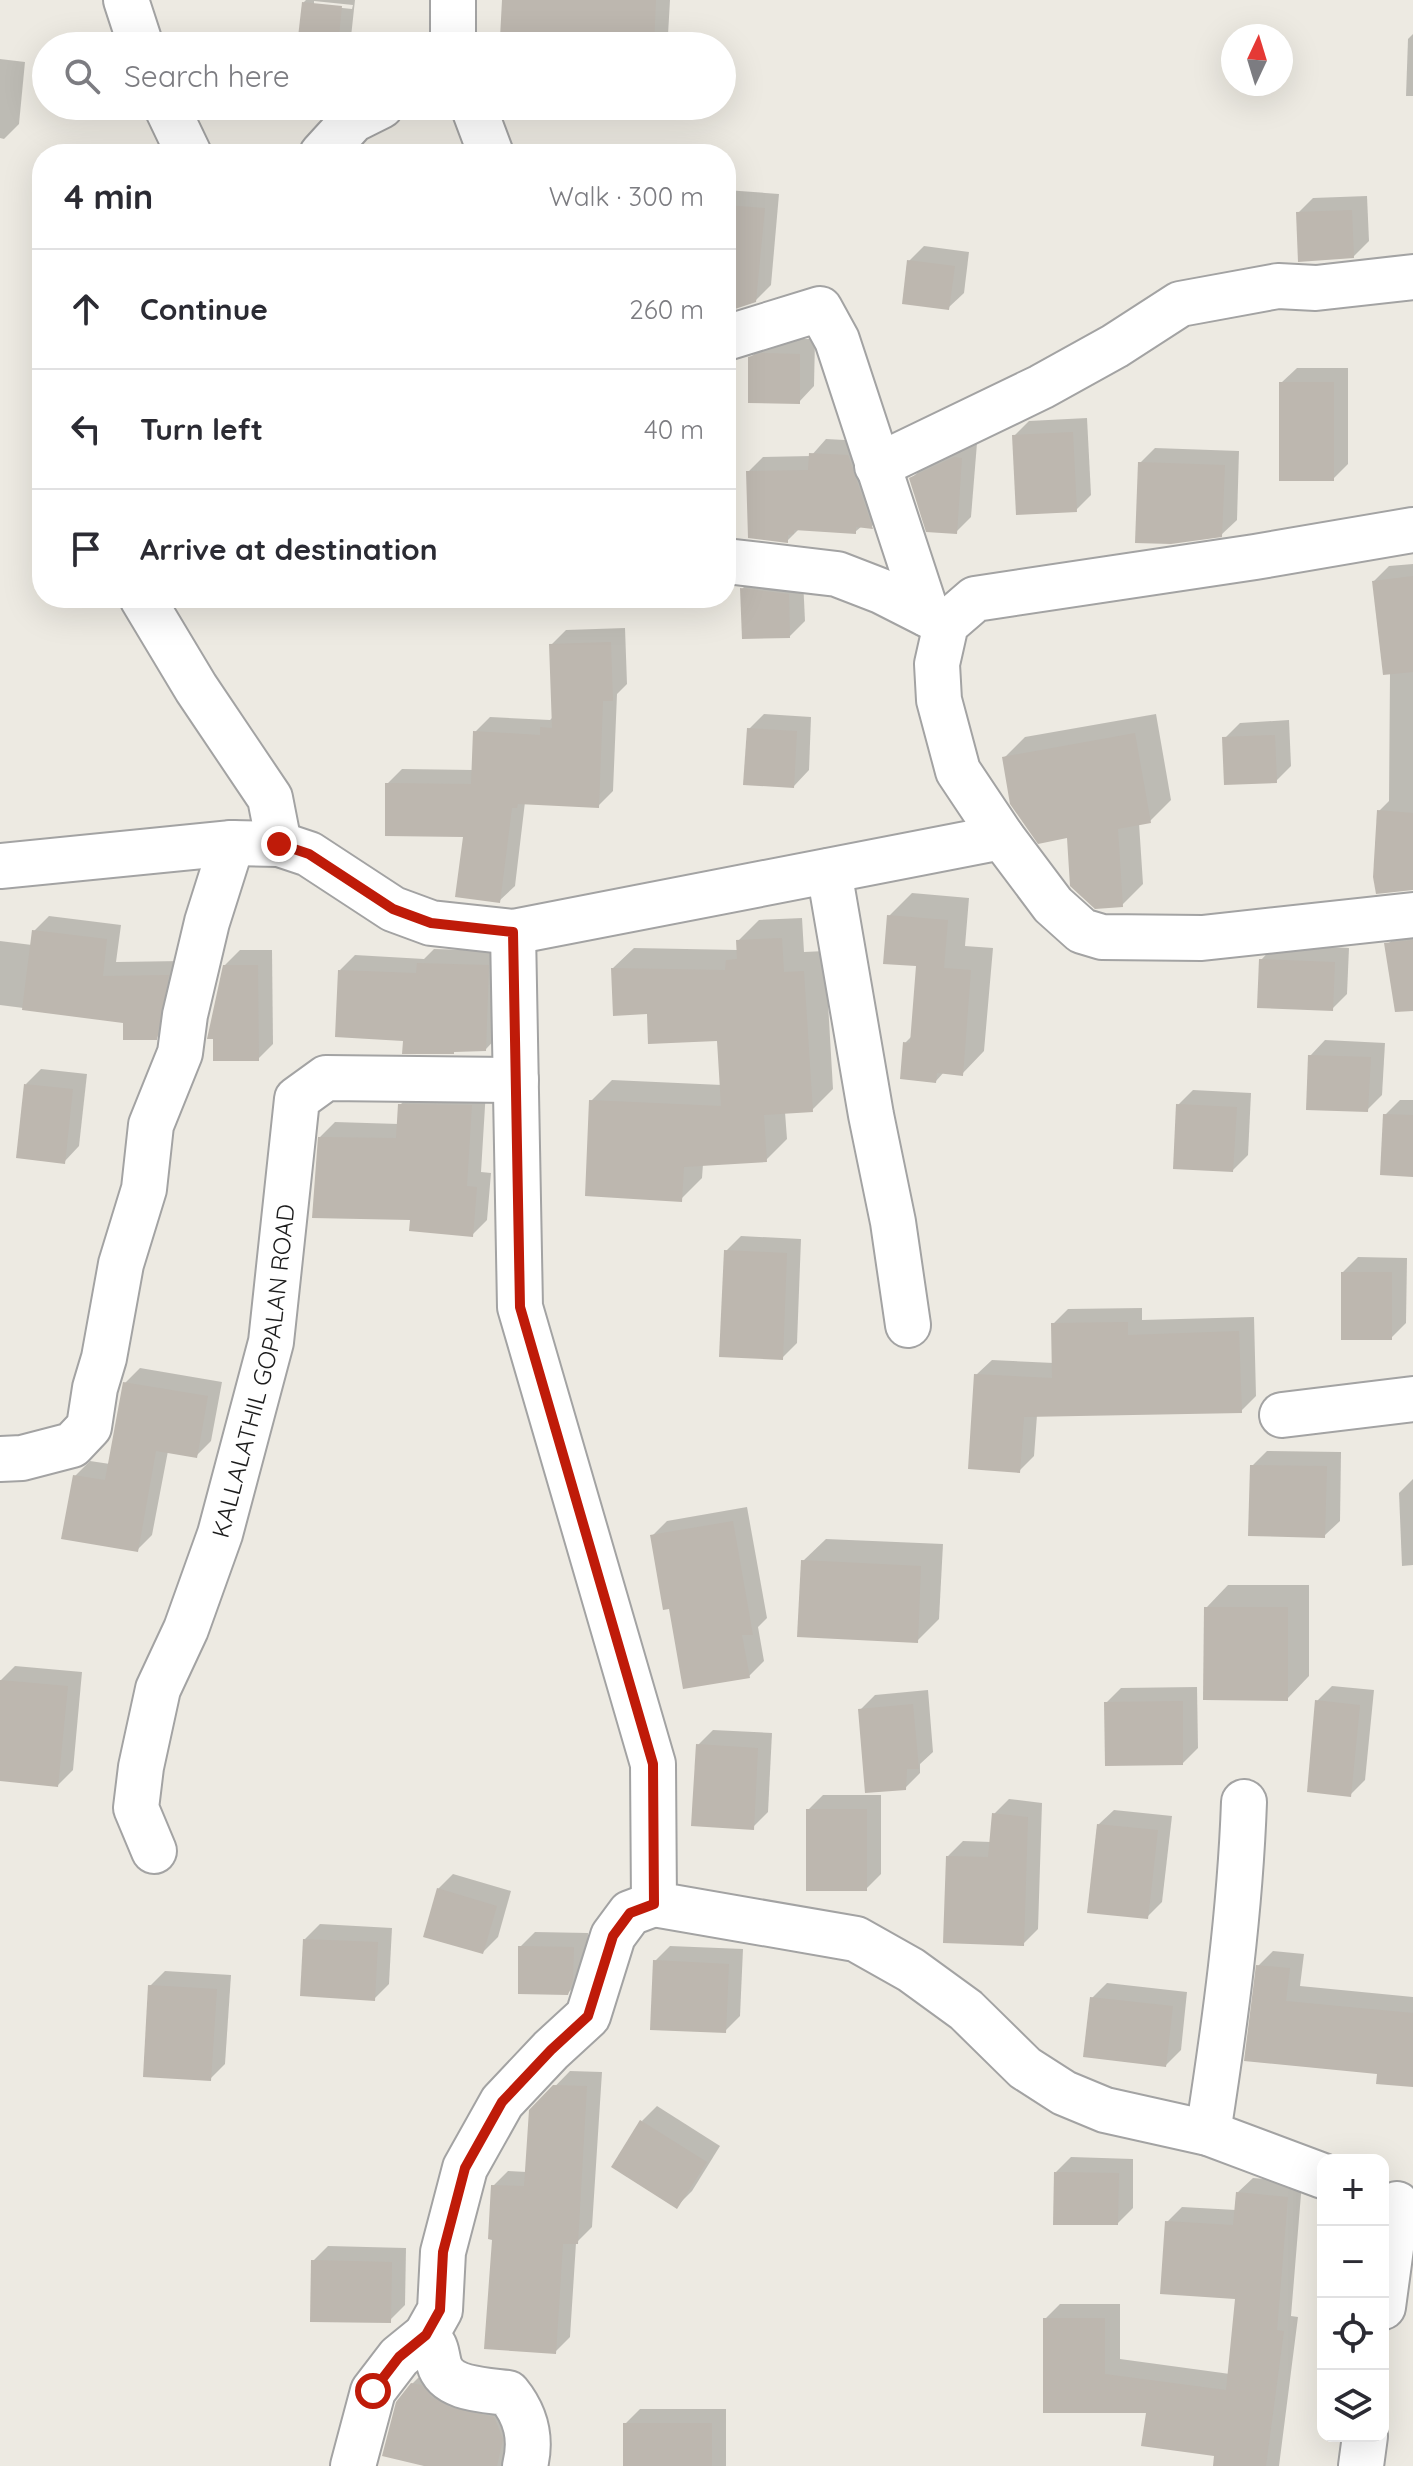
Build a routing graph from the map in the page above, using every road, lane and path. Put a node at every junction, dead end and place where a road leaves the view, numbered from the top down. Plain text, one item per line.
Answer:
1 (126, 0) edge
2 (453, 0) edge
3 (136, 32) edge
4 (453, 32) edge
5 (173, 120) edge
6 (353, 120) edge
7 (478, 120) edge
8 (184, 144) edge
9 (331, 144) edge
10 (487, 144) edge
11 (1413, 277) edge
12 (736, 335) edge
13 (877, 466) junction
14 (1413, 530) edge
15 (736, 562) edge
16 (148, 608) edge
17 (936, 619) junction
18 (1002, 837) junction
19 (232, 843) junction
20 (279, 844) junction
21 (0, 866) edge
22 (829, 871) junction
23 (1413, 915) edge
24 (513, 932) junction
25 (516, 1080) junction
26 (908, 1325) dead end
27 (1413, 1399) edge
28 (1282, 1415) dead end
29 (0, 1459) edge
30 (1244, 1802) dead end
31 (154, 1851) dead end
32 (654, 1904) junction
33 (1208, 2133) junction
34 (1317, 2174) edge
35 (1398, 2204) edge
36 (1384, 2298) edge
37 (426, 2335) junction
38 (1364, 2442) edge
39 (353, 2466) edge
40 (525, 2466) edge
41 (1361, 2466) edge

1 - 3 street
2 - 4 street
5 - 8 street
6 - 9 street
7 - 10 street
11 - 13 street
12 - 13 street
13 - 17 street
14 - 17 street
15 - 17 street
16 - 20 street
17 - 18 street
18 - 22 street
18 - 23 street
19 - 20 street
19 - 21 street
19 - 29 street
20 - 24 street
22 - 24 street
22 - 26 street
24 - 25 street
25 - 31 street, KALLALATHIL GOPALAN ROAD
25 - 32 street
27 - 28 street
30 - 33 street
32 - 33 street
32 - 37 street
33 - 34 street
35 - 36 street
37 - 39 street
37 - 40 street
38 - 41 street

